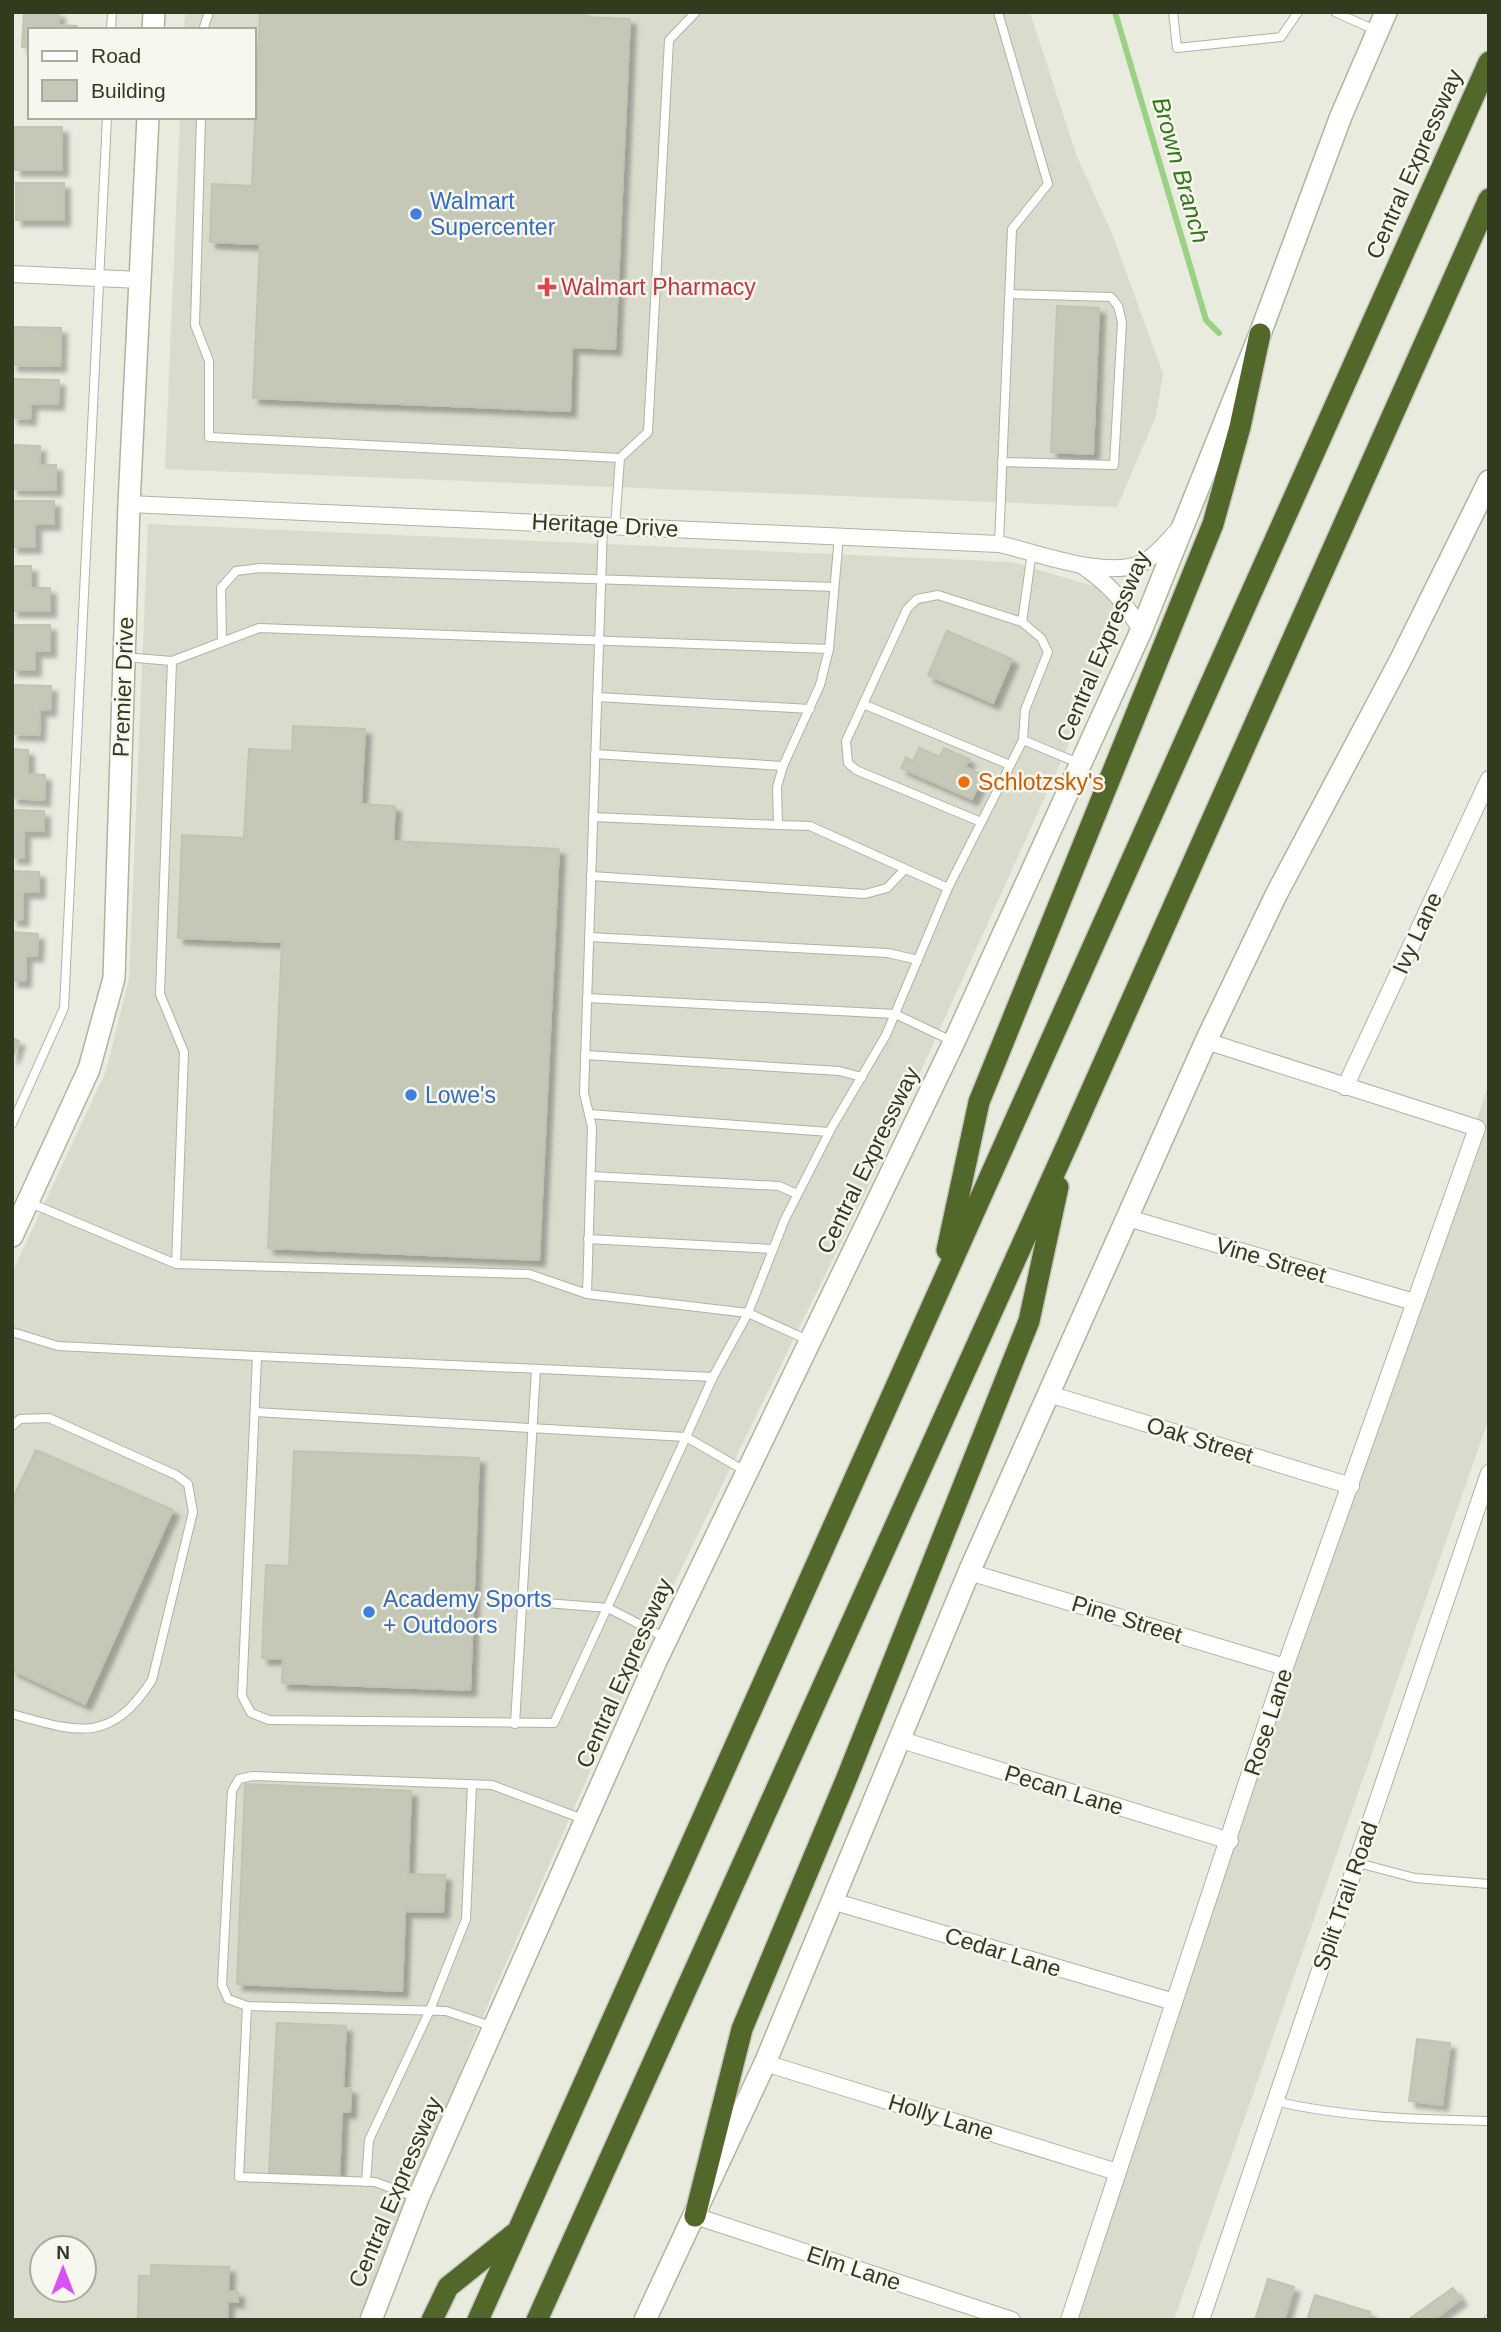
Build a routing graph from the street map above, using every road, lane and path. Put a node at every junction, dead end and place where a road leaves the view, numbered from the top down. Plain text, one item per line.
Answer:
1 (696, 12) edge
2 (998, 12) edge
3 (1173, 12) edge
4 (1298, 12) edge
5 (1335, 12) edge
6 (1382, 22) edge
7 (1489, 62) edge
8 (107, 119) edge
9 (148, 119) edge
10 (201, 119) edge
11 (1489, 199) edge
12 (12, 274) edge
13 (99, 278) junction
14 (140, 280) junction
15 (1010, 295) junction
16 (1260, 334) junction
17 (620, 457) junction
18 (1002, 462) junction
19 (1489, 481) edge
20 (129, 504) junction
21 (1183, 524) junction
22 (609, 525) junction
23 (839, 536) junction
24 (999, 544) junction
25 (1032, 552) junction
26 (1079, 564) junction
27 (601, 579) junction
28 (834, 587) junction
29 (1022, 622) junction
30 (1141, 631) junction
31 (222, 640) junction
32 (599, 640) junction
33 (829, 649) junction
34 (124, 657) junction
35 (172, 661) junction
36 (597, 697) junction
37 (863, 704) junction
38 (810, 709) junction
39 (1023, 740) junction
40 (595, 754) junction
41 (1081, 764) junction
42 (1010, 765) junction
43 (783, 766) junction
44 (1489, 779) edge
45 (593, 817) junction
46 (981, 822) junction
47 (778, 825) junction
48 (905, 869) junction
49 (591, 876) junction
50 (948, 888) junction
51 (589, 937) junction
52 (918, 960) junction
53 (587, 998) junction
54 (895, 1013) junction
55 (1206, 1041) junction
56 (954, 1042) junction
57 (585, 1055) junction
58 (862, 1077) junction
59 (1345, 1087) junction
60 (589, 1114) junction
61 (12, 1124) edge
62 (829, 1132) junction
63 (1067, 1145) junction
64 (591, 1176) junction
65 (797, 1194) junction
66 (28, 1202) junction
67 (1128, 1218) junction
68 (12, 1236) edge
69 (588, 1239) junction
70 (773, 1249) junction
71 (176, 1264) junction
72 (586, 1294) junction
73 (937, 1294) junction
74 (1414, 1302) junction
75 (748, 1313) junction
76 (12, 1332) edge
77 (810, 1341) junction
78 (257, 1356) junction
79 (536, 1368) junction
80 (713, 1377) junction
81 (1049, 1394) junction
82 (255, 1412) junction
83 (12, 1426) edge
84 (532, 1428) junction
85 (686, 1437) junction
86 (747, 1472) junction
87 (1489, 1473) edge
88 (1351, 1486) junction
89 (969, 1572) junction
90 (522, 1601) junction
91 (608, 1608) junction
92 (666, 1639) junction
93 (1285, 1667) junction
94 (12, 1714) edge
95 (515, 1724) junction
96 (898, 1739) junction
97 (472, 1785) junction
98 (586, 1820) junction
99 (1230, 1840) junction
100 (1358, 1863) junction
101 (1489, 1884) edge
102 (832, 1901) junction
103 (1174, 2003) junction
104 (247, 2006) junction
105 (430, 2010) junction
106 (495, 2027) junction
107 (765, 2063) junction
108 (1274, 2101) junction
109 (1489, 2121) edge
110 (1118, 2172) junction
111 (366, 2182) junction
112 (418, 2198) junction
113 (695, 2216) junction
114 (518, 2231) junction
115 (371, 2320) edge
116 (432, 2320) edge
117 (478, 2320) edge
118 (537, 2320) edge
119 (645, 2320) edge
120 (1012, 2320) edge
121 (1069, 2320) edge
122 (1201, 2320) edge

1 - 17 lane
2 - 15 lane
3 - 4 lane
5 - 6 lane
6 - 16 main road, Central Expressway
7 - 73 highway, Central Expressway
8 - 13 lane
9 - 14 main road, Premier Drive
10 - 17 lane
11 - 63 highway
12 - 13 street
13 - 14 street
13 - 61 lane
14 - 20 main road, Premier Drive
15 - 18 lane
15 - 18 lane
16 - 21 main road, Central Expressway
16 - 73 highway
17 - 22 lane
18 - 24 lane
19 - 55 main road
20 - 22 street, Heritage Drive
20 - 34 main road, Premier Drive
21 - 26 street, Heritage Drive
21 - 30 main road, Central Expressway
22 - 23 street, Heritage Drive
22 - 27 lane
23 - 24 street, Heritage Drive
23 - 28 lane
24 - 25 street, Heritage Drive
25 - 26 street, Heritage Drive
25 - 29 lane
26 - 30 street, Heritage Drive
27 - 28 lane
27 - 31 lane
27 - 32 lane
28 - 33 lane
29 - 37 lane
29 - 39 lane
30 - 41 main road, Central Expressway
31 - 32 lane
31 - 35 lane
32 - 33 lane
32 - 36 lane
33 - 38 lane
34 - 35 lane
34 - 66 main road, Premier Drive
35 - 71 lane
36 - 38 lane
36 - 40 lane
37 - 42 lane
37 - 46 lane
38 - 43 lane
39 - 41 lane
39 - 42 lane
40 - 43 lane
40 - 45 lane
41 - 56 main road, Central Expressway
42 - 46 lane
43 - 47 lane
44 - 59 street, Ivy Lane
45 - 47 lane
45 - 49 lane
46 - 50 lane
47 - 48 lane
48 - 49 lane
48 - 50 lane
49 - 51 lane
50 - 52 lane
51 - 52 lane
51 - 53 lane
52 - 54 lane
53 - 54 lane
53 - 57 lane
54 - 56 lane
54 - 58 lane
55 - 59 street
55 - 67 main road
56 - 77 main road, Central Expressway
57 - 58 lane
57 - 60 lane
58 - 62 lane
59 - 74 street, Rose Lane
60 - 62 lane
60 - 64 lane
62 - 65 lane
63 - 113 highway
63 - 118 highway
64 - 65 lane
64 - 69 lane
65 - 70 lane
66 - 68 main road, Premier Drive
66 - 71 lane
67 - 74 street, Vine Street
67 - 81 main road
69 - 70 lane
69 - 72 lane
70 - 75 lane
71 - 72 lane
72 - 75 lane
73 - 114 highway, Central Expressway
74 - 88 street, Rose Lane
75 - 77 lane
75 - 80 lane
76 - 78 lane
77 - 86 main road, Central Expressway
78 - 79 lane
78 - 82 lane
79 - 80 lane
79 - 84 lane
80 - 85 lane
81 - 88 street, Oak Street
81 - 89 main road
82 - 84 lane
82 - 95 lane
83 - 94 lane
84 - 85 lane
84 - 90 lane
85 - 86 lane
85 - 91 lane
86 - 92 main road, Central Expressway
87 - 100 street, Split Trail Road
88 - 93 street, Rose Lane
89 - 93 street, Pine Street
89 - 96 main road
90 - 91 lane
90 - 95 lane
91 - 92 lane
91 - 95 lane
92 - 98 main road, Central Expressway
93 - 99 street, Rose Lane
96 - 99 street, Pecan Lane
96 - 102 main road
97 - 98 lane
97 - 104 lane
97 - 105 lane
98 - 106 main road, Central Expressway
99 - 103 street, Rose Lane
100 - 101 lane
100 - 108 street, Split Trail Road
102 - 103 street, Cedar Lane
102 - 107 main road
103 - 110 street, Rose Lane
104 - 105 lane
104 - 111 lane
105 - 106 lane
105 - 111 lane
106 - 112 main road, Central Expressway
107 - 110 street, Holly Lane
107 - 113 main road
108 - 109 lane
108 - 122 street, Split Trail Road
110 - 121 street, Rose Lane
111 - 112 lane
112 - 115 main road, Central Expressway
113 - 119 main road
113 - 120 street, Elm Lane
114 - 116 highway
114 - 117 highway, Central Expressway

